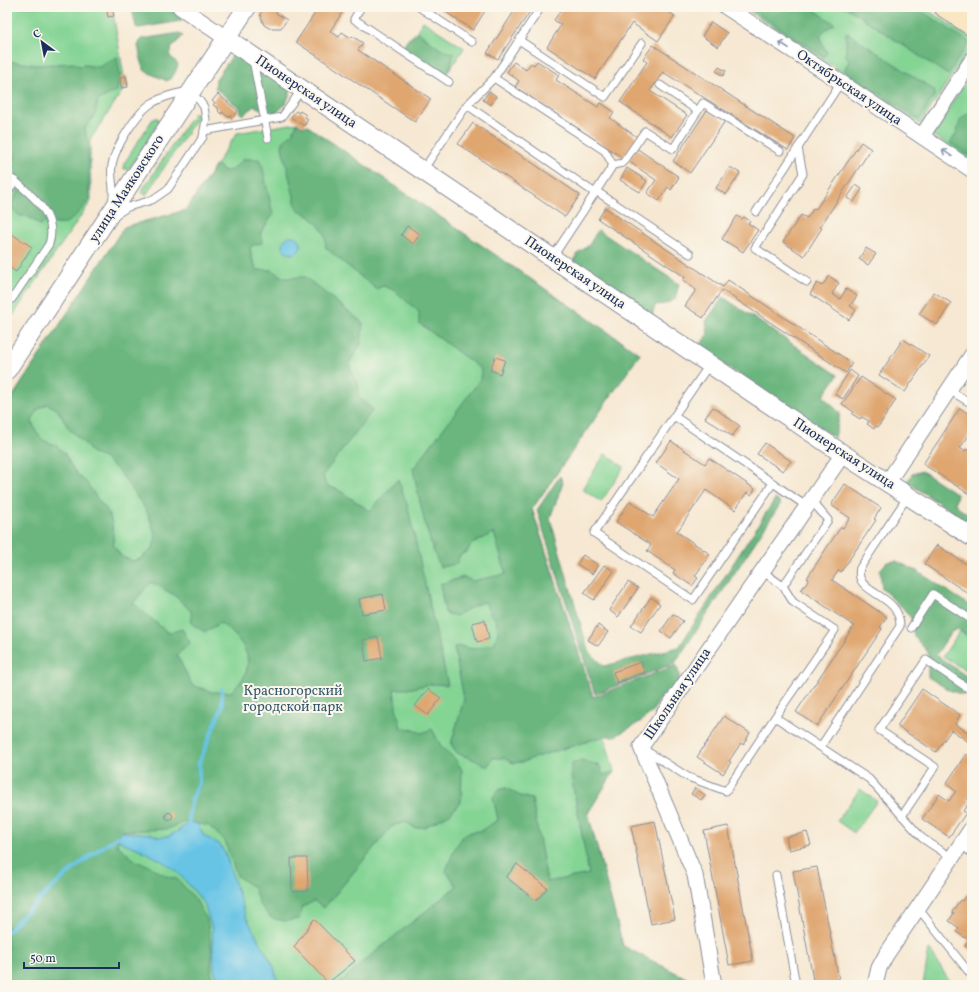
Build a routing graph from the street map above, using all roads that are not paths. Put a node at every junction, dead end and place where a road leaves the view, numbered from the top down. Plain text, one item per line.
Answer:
1 (180, 7) edge
2 (247, 7) edge
3 (361, 7) edge
4 (419, 7) edge
5 (541, 7) edge
6 (726, 7) edge
7 (945, 7) edge
8 (972, 25) edge
9 (226, 38) junction
10 (519, 40) junction
11 (472, 42) dead end
12 (642, 43) dead end
13 (252, 56) junction
14 (972, 60) edge
15 (494, 78) junction
16 (449, 82) dead end
17 (841, 82) junction
18 (660, 85) dead end
19 (302, 89) junction
20 (190, 93) junction
21 (467, 105) junction
22 (698, 111) junction
23 (264, 120) junction
24 (204, 131) junction
25 (922, 136) junction
26 (268, 138) dead end
27 (798, 148) junction
28 (780, 150) dead end
29 (613, 165) junction
30 (972, 170) edge
31 (423, 171) junction
32 (7, 176) edge
33 (15, 181) junction
34 (596, 192) junction
35 (7, 193) edge
36 (756, 212) dead end
37 (107, 220) junction
38 (690, 254) dead end
39 (552, 258) junction
40 (807, 282) dead end
41 (7, 300) edge
42 (972, 355) edge
43 (710, 364) junction
44 (7, 370) edge
45 (949, 390) junction
46 (972, 404) edge
47 (674, 416) junction
48 (843, 454) junction
49 (773, 483) junction
50 (888, 483) junction
51 (908, 496) junction
52 (809, 503) junction
53 (972, 538) edge
54 (762, 571) junction
55 (783, 586) junction
56 (972, 620) edge
57 (911, 628) dead end
58 (972, 691) edge
59 (775, 717) junction
60 (821, 746) junction
61 (643, 752) junction
62 (902, 816) junction
63 (972, 828) edge
64 (966, 849) edge
65 (952, 858) junction
66 (776, 875) dead end
67 (918, 908) junction
68 (972, 976) edge
69 (714, 985) edge
70 (796, 985) edge
71 (875, 985) edge

1 - 9 street, Пионерская улица
2 - 9 street, улица Маяковского
3 - 16 lane
4 - 11 lane
5 - 10 lane
17 -> 6 street, Октябрьская улица
7 - 8 main road
9 - 13 street, Пионерская улица
9 - 20 street, улица Маяковского
10 - 12 lane
10 - 15 lane
13 - 19 street, Пионерская улица
13 - 23 lane
14 - 25 street
15 - 21 lane
15 - 29 lane
17 - 25 street, Октябрьская улица
17 - 27 lane
18 - 22 lane
19 - 23 lane
19 - 31 street, Пионерская улица
20 - 24 lane
20 - 37 street, улица Маяковского
20 - 37 lane
21 - 31 lane
21 - 34 lane
22 - 28 lane
22 - 29 lane
23 - 24 lane
23 - 26 lane
24 - 37 lane
30 -> 25 street, Октябрьская улица
27 - 36 lane
27 - 40 lane
29 - 34 lane
31 - 39 street, Пионерская улица
32 - 33 lane
33 - 35 lane
33 - 41 lane
34 - 38 lane
34 - 39 lane
37 - 44 street, улица Маяковского
39 - 43 street, Пионерская улица
42 - 45 street
43 - 47 lane
43 - 48 street, Пионерская улица
45 - 46 lane
45 - 50 street
47 - 49 lane
47 - 49 lane
48 - 50 street, Пионерская улица
48 - 52 street, Школьная улица
49 - 52 lane
50 - 51 street, Пионерская улица
51 - 53 street, Пионерская улица
51 - 60 lane
52 - 54 street, Школьная улица
52 - 55 lane
54 - 55 lane
54 - 61 street, Школьная улица
55 - 59 lane
56 - 57 lane
58 - 62 lane
59 - 60 lane
59 - 61 lane
60 - 62 lane
61 - 69 street, Школьная улица
62 - 65 lane
63 - 64 street
64 - 65 street
65 - 67 street
66 - 70 lane
67 - 68 lane
67 - 71 street

